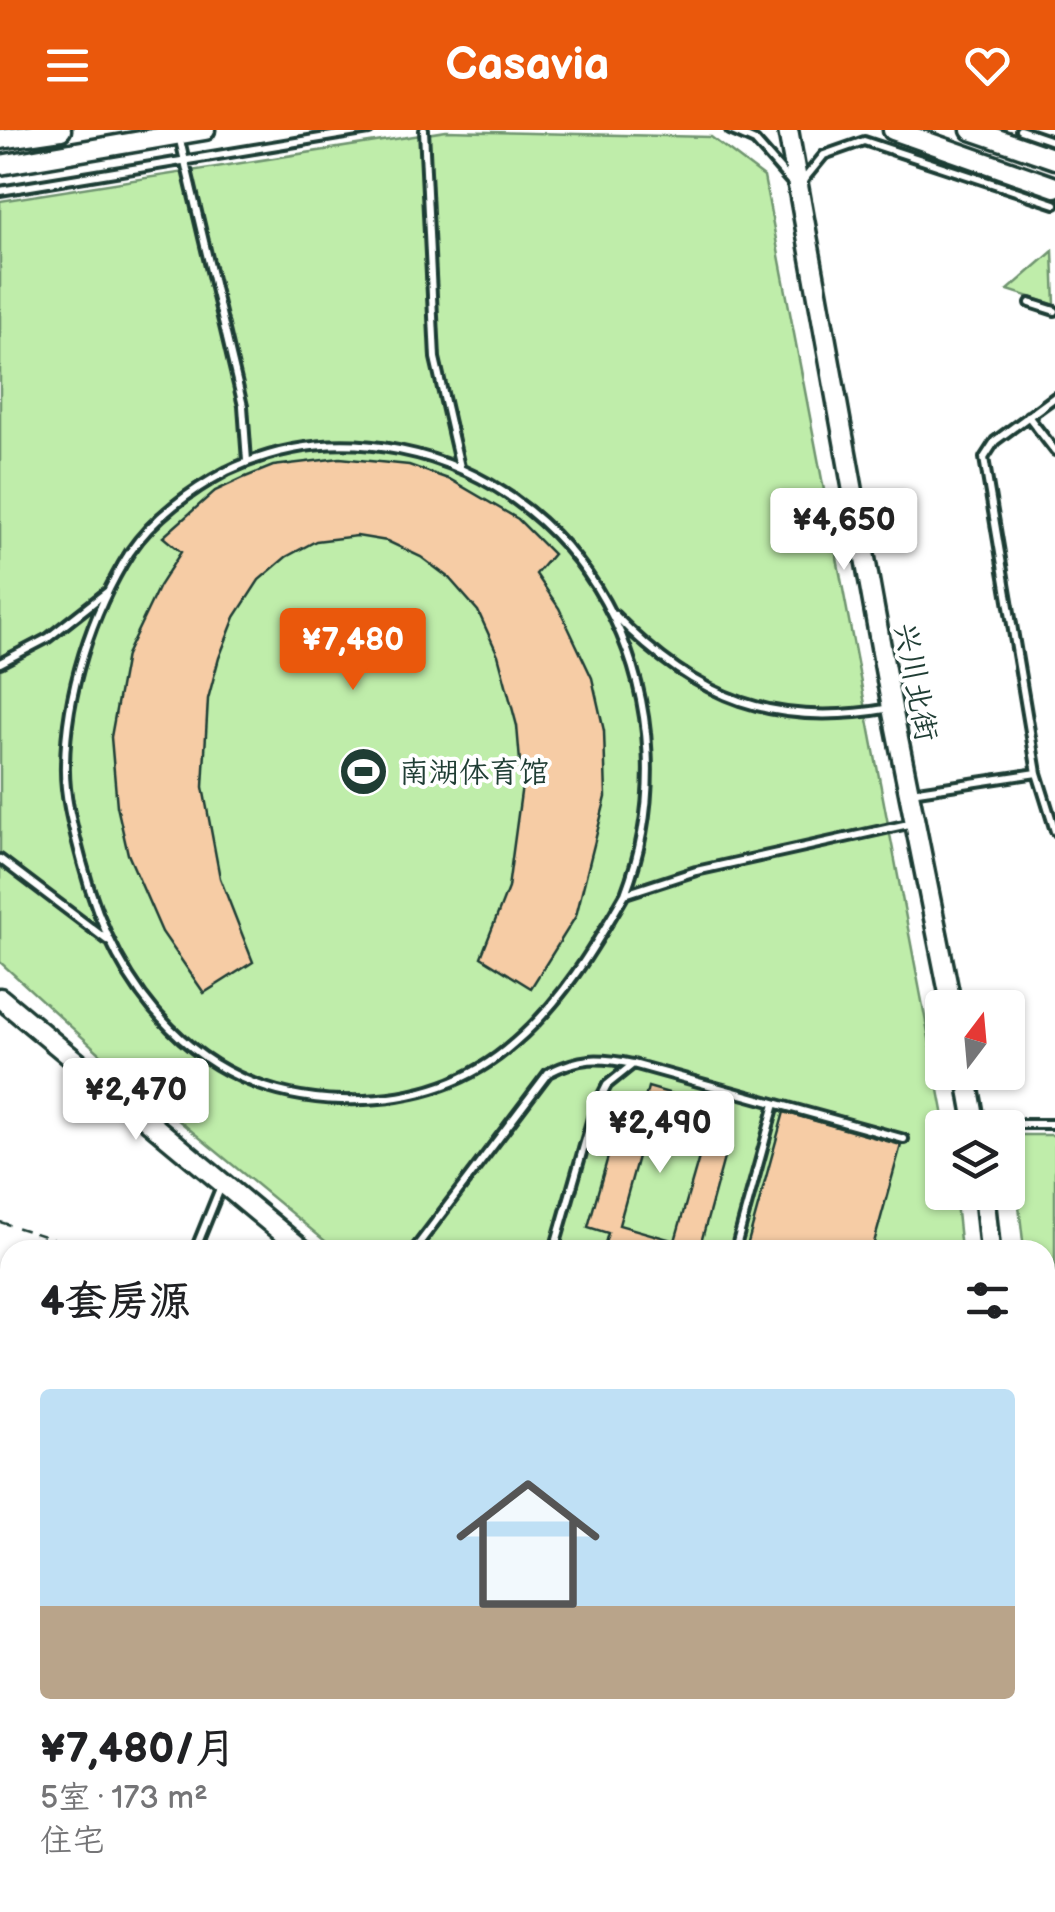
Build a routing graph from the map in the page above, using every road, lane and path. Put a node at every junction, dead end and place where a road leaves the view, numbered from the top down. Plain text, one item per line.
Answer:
1 (60, 130) edge
2 (204, 130) edge
3 (369, 130) edge
4 (424, 130) edge
5 (730, 130) edge
6 (738, 130) edge
7 (788, 130) edge
8 (972, 130) edge
9 (1020, 130) edge
10 (179, 135) junction
11 (890, 137) edge
12 (0, 139) edge
13 (1055, 142) edge
14 (1055, 159) edge
15 (186, 163) junction
16 (0, 165) edge
17 (1055, 187) edge
18 (797, 190) junction
19 (0, 191) edge
20 (1055, 204) edge
21 (1030, 303) dead end
22 (1055, 311) edge
23 (1055, 398) edge
24 (1028, 416) junction
25 (1055, 451) edge
26 (247, 462) junction
27 (460, 468) junction
28 (110, 590) junction
29 (612, 611) junction
30 (0, 663) edge
31 (892, 708) junction
32 (1037, 772) junction
33 (910, 792) junction
34 (915, 823) junction
35 (1055, 831) edge
36 (0, 859) edge
37 (625, 894) junction
38 (110, 943) junction
39 (948, 990) edge
40 (0, 998) edge
41 (633, 1064) junction
42 (774, 1104) junction
43 (1055, 1124) edge
44 (1025, 1125) edge
45 (904, 1139) dead end
46 (221, 1184) junction
47 (986, 1210) edge
48 (0, 1222) edge
49 (57, 1240) edge
50 (199, 1240) edge
51 (291, 1240) edge
52 (422, 1240) edge
53 (557, 1240) edge
54 (738, 1240) edge
55 (989, 1240) edge

1 - 12 street
2 - 10 street
3 - 15 lane
4 - 27 lane
5 - 6 lane
6 - 18 lane
7 - 18 street, 兴川北街
8 - 14 street
9 - 13 lane
10 - 15 lane
10 - 16 street
11 - 17 street
11 - 18 lane
11 - 20 lane
15 - 19 lane
15 - 26 lane
18 - 31 street, 兴川北街
21 - 22 lane
23 - 24 lane
24 - 25 lane
24 - 32 lane
26 - 27 lane
26 - 28 lane
27 - 29 lane
28 - 30 lane
28 - 38 lane
29 - 31 lane
29 - 37 lane
31 - 33 street, 兴川北街
32 - 33 lane
32 - 35 lane
33 - 34 street, 兴川北街
34 - 37 lane
34 - 39 street, 兴川北街
36 - 38 lane
37 - 38 lane
40 - 46 street
41 - 42 lane
41 - 52 lane
41 - 53 lane
42 - 45 lane
42 - 54 lane
43 - 44 lane
46 - 50 lane
46 - 51 street
47 - 55 street
48 - 49 path

